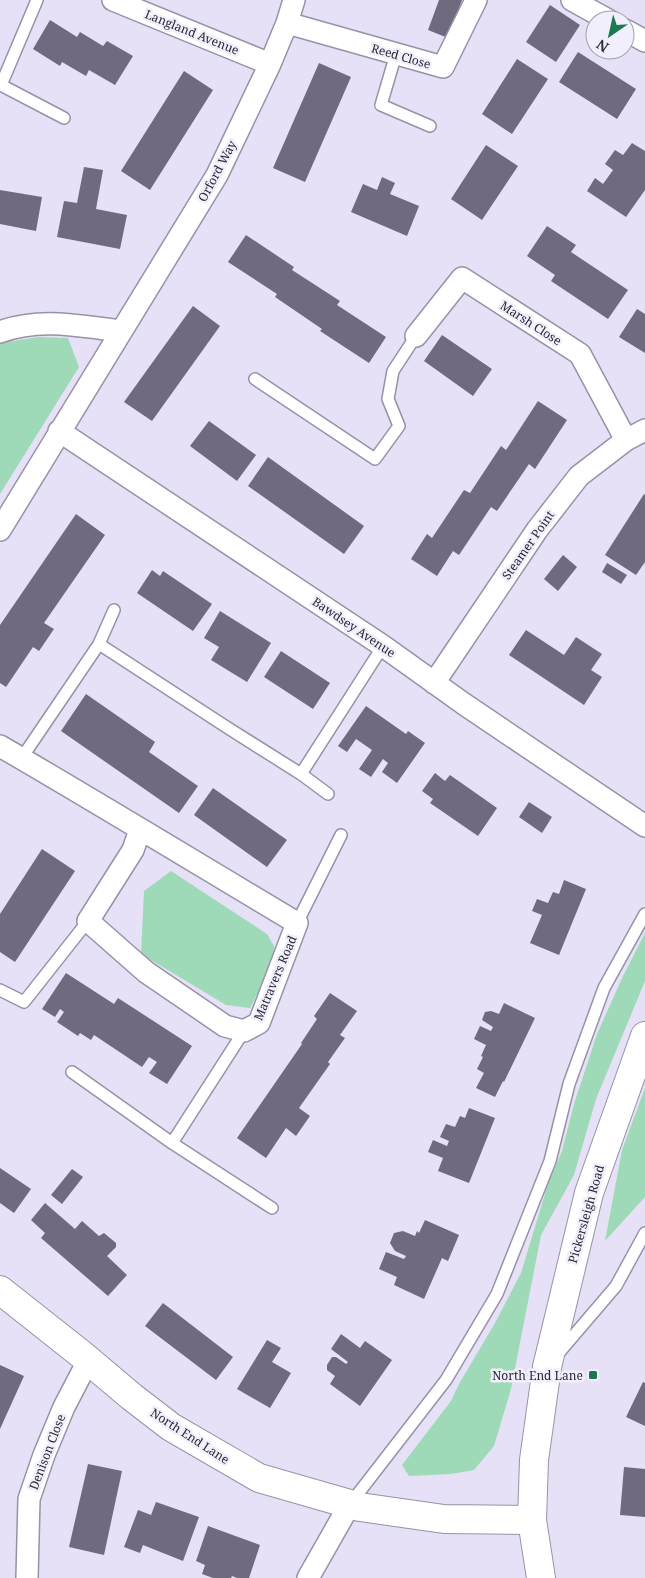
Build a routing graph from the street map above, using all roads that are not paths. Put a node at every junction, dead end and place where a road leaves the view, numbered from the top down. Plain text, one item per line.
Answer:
1 (38, 0) edge
2 (113, 0) edge
3 (294, 0) edge
4 (476, 0) edge
5 (572, 0) edge
6 (590, 10) edge
7 (287, 23) junction
8 (396, 54) junction
9 (270, 64) junction
10 (64, 118) dead end
11 (430, 126) dead end
12 (120, 331) junction
13 (0, 332) edge
14 (416, 336) joint
15 (255, 379) dead end
16 (59, 431) junction
17 (636, 435) edge
18 (0, 530) edge
19 (114, 610) dead end
20 (99, 644) junction
21 (383, 646) junction
22 (434, 683) junction
23 (0, 746) edge
24 (21, 758) junction
25 (301, 774) junction
26 (328, 794) dead end
27 (645, 826) edge
28 (140, 830) junction
29 (341, 835) dead end
30 (645, 914) edge
31 (88, 921) junction
32 (297, 923) junction
33 (0, 990) edge
34 (244, 1031) junction
35 (645, 1036) edge
36 (72, 1072) dead end
37 (172, 1143) junction
38 (272, 1208) dead end
39 (645, 1233) edge
40 (0, 1290) edge
41 (88, 1361) junction
42 (547, 1367) junction
43 (350, 1504) junction
44 (532, 1520) junction
45 (27, 1578) edge
46 (308, 1578) edge
47 (541, 1578) edge

1 - 10 lane
2 - 9 street, Langland Avenue
3 - 7 street, Orford Way
4 - 8 street, Reed Close
5 - 6 street
7 - 8 street, Reed Close
7 - 9 street, Orford Way
8 - 11 lane
9 - 12 street, Orford Way
12 - 13 street
12 - 16 street, Orford Way
14 - 15 lane
14 - 17 street, Marsh Close
16 - 18 street, Orford Way
16 - 21 street, Bawdsey Avenue
17 - 22 street, Steamer Point
19 - 20 lane
20 - 24 lane
20 - 25 lane
21 - 22 street, Bawdsey Avenue
21 - 25 lane
22 - 27 street, Bawdsey Avenue
23 - 24 street, Matravers Road
24 - 28 street, Matravers Road
25 - 26 lane
28 - 31 street
28 - 32 street, Matravers Road
29 - 32 lane
30 - 43 lane
31 - 33 lane
31 - 34 street, Matravers Road
32 - 34 street, Matravers Road
34 - 37 lane
35 - 42 main road, Pickersleigh Road
36 - 37 lane
37 - 38 lane
39 - 42 lane
40 - 41 main road, North End Lane
41 - 43 main road, North End Lane
41 - 45 street, Denison Close
42 - 44 main road, Pickersleigh Road
43 - 44 main road, North End Lane
43 - 46 street
44 - 47 main road, Pickersleigh Road

